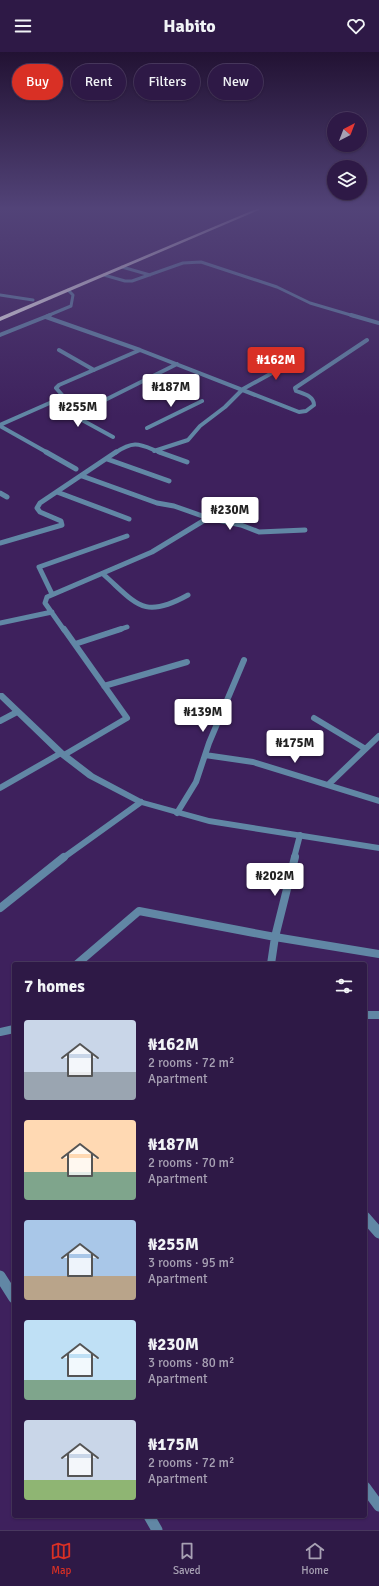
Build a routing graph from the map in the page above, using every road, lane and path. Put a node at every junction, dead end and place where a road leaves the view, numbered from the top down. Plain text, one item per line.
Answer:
1 (85, 278) edge
2 (97, 278) edge
3 (115, 278) edge
4 (141, 278) edge
5 (250, 278) edge
6 (68, 290) junction
7 (0, 295) edge
8 (33, 300) junction
9 (0, 313) edge
10 (46, 317) junction
11 (0, 318) edge
12 (379, 323) edge
13 (0, 335) edge
14 (367, 340) dead end
15 (59, 350) dead end
16 (140, 350) junction
17 (301, 358) dead end
18 (177, 364) junction
19 (94, 370) junction
20 (243, 389) junction
21 (202, 401) dead end
22 (51, 403) junction
23 (73, 416) junction
24 (0, 425) edge
25 (147, 428) dead end
26 (113, 437) dead end
27 (154, 451) junction
28 (107, 459) junction
29 (187, 462) dead end
30 (76, 469) dead end
31 (82, 476) junction
32 (169, 481) dead end
33 (57, 492) junction
34 (0, 493) edge
35 (7, 498) dead end
36 (208, 518) junction
37 (129, 519) dead end
38 (305, 530) dead end
39 (127, 536) dead end
40 (0, 543) edge
41 (103, 574) junction
42 (52, 594) junction
43 (188, 595) dead end
44 (52, 612) junction
45 (0, 623) edge
46 (127, 627) dead end
47 (75, 644) junction
48 (244, 660) dead end
49 (187, 662) dead end
50 (104, 686) junction
51 (0, 695) edge
52 (17, 712) junction
53 (314, 718) dead end
54 (0, 721) edge
55 (379, 736) edge
56 (364, 748) junction
57 (63, 754) junction
58 (205, 755) junction
59 (329, 784) junction
60 (0, 788) edge
61 (379, 800) edge
62 (141, 802) junction
63 (177, 813) junction
64 (300, 835) junction
65 (379, 848) edge
66 (0, 908) edge
67 (275, 937) junction
68 (379, 954) edge
69 (79, 962) edge
70 (271, 962) edge
71 (367, 1015) edge
72 (379, 1015) edge
73 (12, 1029) edge
74 (0, 1032) edge
75 (367, 1219) edge
76 (379, 1233) edge
77 (0, 1276) edge
78 (12, 1295) edge
79 (367, 1490) edge
80 (379, 1506) edge
81 (150, 1518) edge
82 (157, 1530) edge

1 - 8 highway
2 - 6 highway
3 - 4 street
5 - 12 street
6 - 10 street
6 - 11 highway
7 - 8 street
8 - 9 highway
10 - 13 street
10 - 16 street
14 - 20 street
15 - 19 street
16 - 18 street
16 - 19 street
17 - 20 street
18 - 20 street
18 - 23 street
19 - 22 street
20 - 27 street
21 - 25 street
22 - 23 street
22 - 24 street
23 - 26 street
24 - 30 street
27 - 28 street
27 - 29 street
28 - 31 street
28 - 32 street
31 - 33 street
31 - 36 street
33 - 37 street
33 - 40 street
34 - 35 street
36 - 38 street
36 - 41 street
39 - 42 street
41 - 42 street
41 - 43 street
42 - 44 street
44 - 45 street
44 - 47 street
46 - 47 street
47 - 50 street
48 - 58 street
49 - 50 street
50 - 57 street
51 - 52 street
52 - 54 street
52 - 57 street
53 - 56 street
55 - 56 street
56 - 59 street
57 - 60 street
57 - 62 street
58 - 59 street
58 - 63 street
59 - 61 street
62 - 63 street
62 - 66 street
63 - 64 street
64 - 65 street
64 - 67 street
67 - 68 street
67 - 69 street
67 - 70 street
71 - 72 street
73 - 74 street
75 - 76 street
77 - 78 street
79 - 80 street
81 - 82 street

